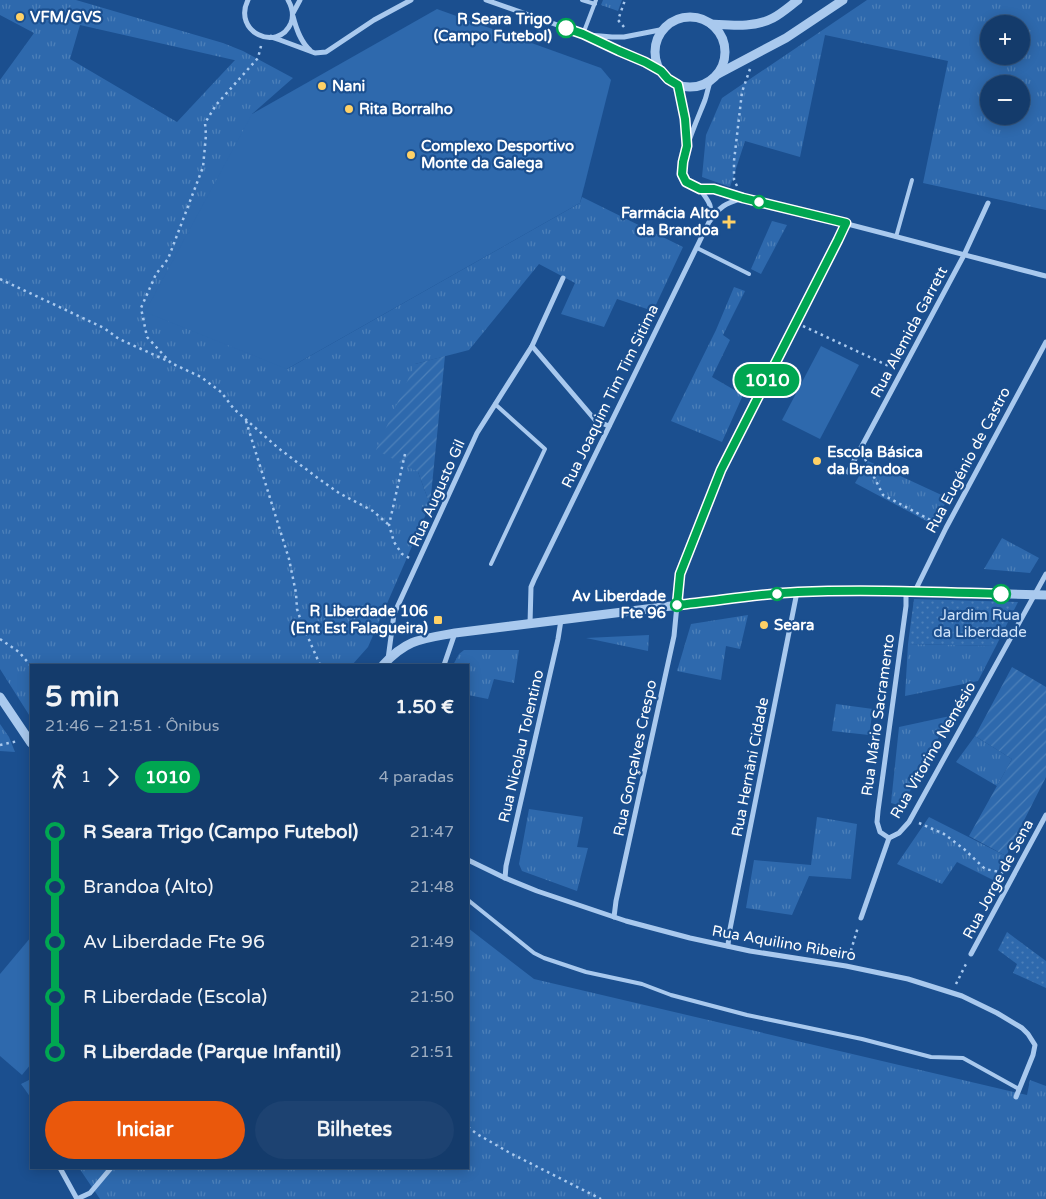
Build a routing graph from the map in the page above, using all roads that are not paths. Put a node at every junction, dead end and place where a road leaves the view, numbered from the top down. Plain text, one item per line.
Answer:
1 (248, 0) edge
2 (288, 0) edge
3 (300, 0) edge
4 (411, 0) edge
5 (486, 0) edge
6 (582, 0) edge
7 (797, 0) edge
8 (842, 0) edge
9 (596, 2) edge
10 (292, 15) junction
11 (711, 24) junction
12 (665, 28) junction
13 (583, 34) junction
14 (271, 37) junction
15 (315, 53) junction
16 (661, 71) junction
17 (718, 74) junction
18 (710, 82) junction
19 (678, 85) junction
20 (687, 146) junction
21 (912, 180) dead end
22 (700, 189) junction
23 (743, 198) junction
24 (988, 203) dead end
25 (710, 222) junction
26 (846, 223) junction
27 (896, 237) junction
28 (697, 248) junction
29 (964, 255) junction
30 (749, 274) dead end
31 (1046, 276) edge
32 (563, 278) dead end
33 (1046, 342) edge
34 (532, 346) junction
35 (495, 404) junction
36 (608, 426) junction
37 (848, 472) dead end
38 (491, 564) dead end
39 (1046, 574) edge
40 (910, 591) junction
41 (797, 592) junction
42 (1035, 595) junction
43 (1046, 595) edge
44 (677, 605) junction
45 (561, 620) junction
46 (530, 624) junction
47 (455, 633) junction
48 (386, 662) edge
49 (444, 664) edge
50 (0, 697) edge
51 (30, 741) edge
52 (1046, 816) edge
53 (889, 838) junction
54 (469, 860) edge
55 (504, 878) junction
56 (469, 901) edge
57 (614, 916) junction
58 (861, 918) road end
59 (728, 946) junction
60 (971, 954) road end
61 (1019, 1089) junction
62 (1016, 1097) dead end
63 (61, 1169) edge
64 (110, 1169) edge
65 (77, 1199) edge

1 - 14 street
2 - 10 street
3 - 10 street
4 - 15 street
5 - 13 street
6 - 9 lane
7 - 11 street
8 - 17 street
9 - 13 lane
10 - 14 street
10 - 15 street
11 - 12 street
11 - 17 street
12 - 13 street
12 - 16 street
13 - 16 street
14 - 15 street
16 - 19 street
17 - 18 street
18 - 19 street
18 - 20 street
19 - 20 street
20 - 22 street
21 - 27 lane
22 - 23 street
22 - 25 street
23 - 25 street, Rua Joaquim Tim Tim Sitima
23 - 26 street
24 - 29 street, Rua Alemida Garrett
25 - 28 street, Rua Joaquim Tim Tim Sitima
26 - 27 street
26 - 44 street, Rua Gonçalves Crespo
27 - 29 street
28 - 30 lane
28 - 36 street, Rua Joaquim Tim Tim Sitima
29 - 31 street
29 - 37 street, Rua Alemida Garrett
32 - 34 street, Rua Augusto Gil
33 - 40 street, Rua Eugénio de Castro
34 - 35 street, Rua Augusto Gil
34 - 36 street
35 - 38 lane
35 - 48 street, Rua Augusto Gil
36 - 46 street, Rua Joaquim Tim Tim Sitima
39 - 42 street, Rua Vitorino Nemésio
40 - 41 street
40 - 42 street
40 - 53 street, Rua Mário Sacramento
41 - 44 street
41 - 59 street, Rua Hernâni Cidade
42 - 43 street
42 - 53 street, Rua Vitorino Nemésio
44 - 45 street
44 - 57 street, Rua Gonçalves Crespo
45 - 46 street
45 - 55 street, Rua Nicolau Tolentino
46 - 47 street
47 - 48 street
47 - 49 street
50 - 51 street
52 - 60 street, Rua Jorge de Sena
53 - 58 street, Rua Vitorino Nemésio
54 - 55 street, Rua Aquilino Ribeiro
55 - 57 street, Rua Aquilino Ribeiro
56 - 61 lane
57 - 59 street, Rua Aquilino Ribeiro
59 - 61 street, Rua Aquilino Ribeiro
61 - 62 street, Rua Aquilino Ribeiro
63 - 65 street
64 - 65 street

